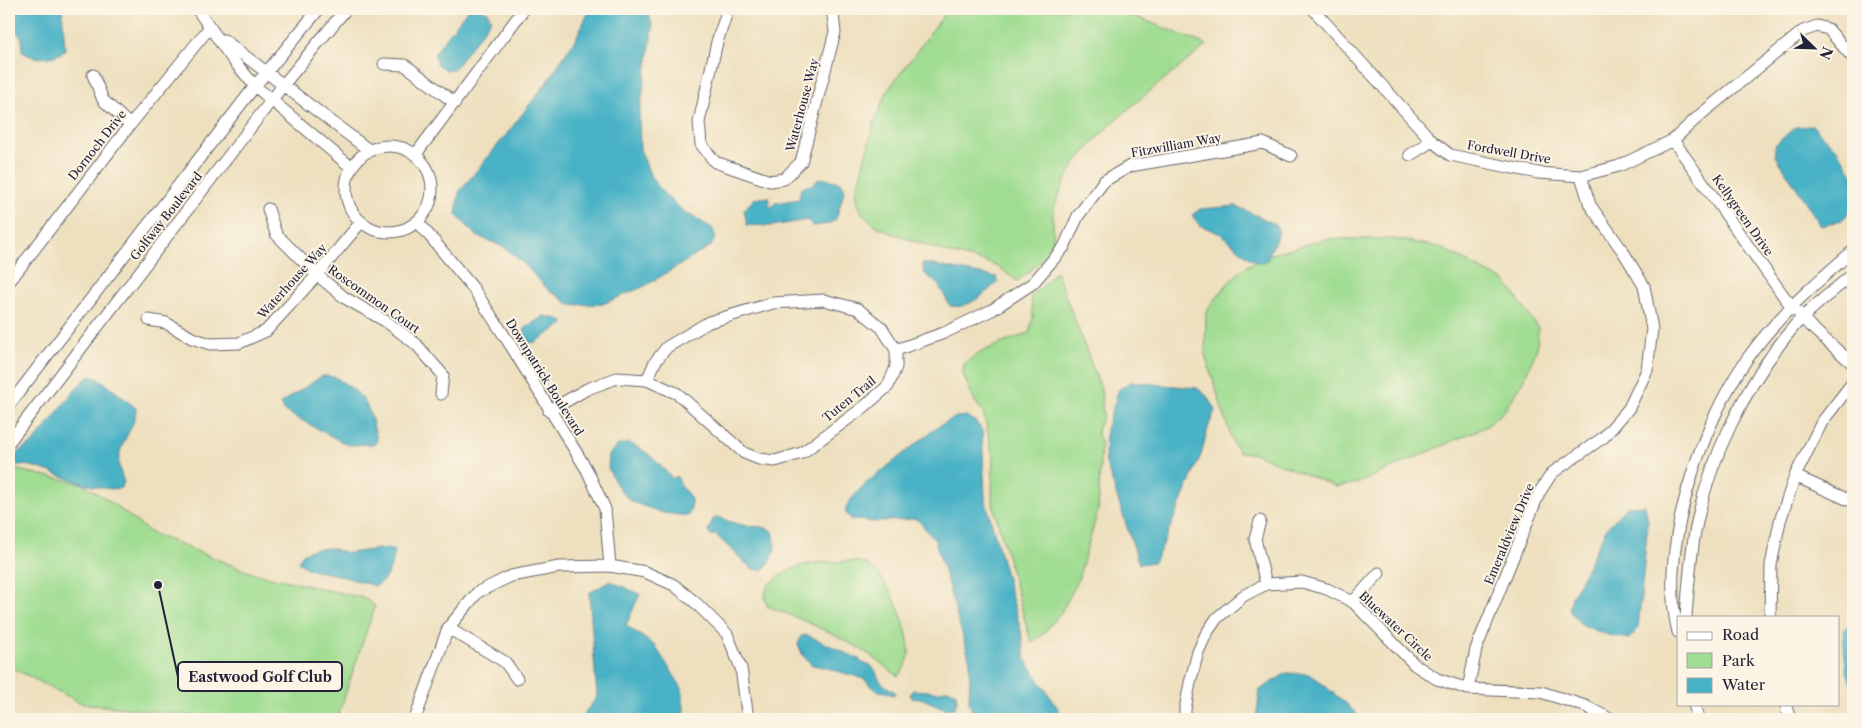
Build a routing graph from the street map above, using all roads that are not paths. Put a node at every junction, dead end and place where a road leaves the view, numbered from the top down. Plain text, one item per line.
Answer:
1 (198, 9) edge
2 (319, 9) edge
3 (346, 9) edge
4 (728, 9) edge
5 (828, 9) edge
6 (1313, 9) edge
7 (520, 10) edge
8 (210, 27) junction
9 (1853, 58) edge
10 (384, 64) dead end
11 (267, 71) junction
12 (93, 75) dead end
13 (284, 84) junction
14 (255, 86) junction
15 (272, 101) junction
16 (455, 103) junction
17 (130, 125) junction
18 (1673, 140) junction
19 (1432, 141) junction
20 (370, 151) junction
21 (416, 154) junction
22 (1410, 155) dead end
23 (1291, 156) dead end
24 (352, 168) junction
25 (1581, 176) junction
26 (268, 209) dead end
27 (361, 222) junction
28 (418, 222) junction
29 (1853, 251) edge
30 (1853, 274) edge
31 (317, 275) junction
32 (9, 282) edge
33 (1792, 306) junction
34 (1803, 318) junction
35 (149, 320) dead end
36 (896, 350) junction
37 (1853, 364) edge
38 (34, 373) junction
39 (647, 380) junction
40 (1853, 382) edge
41 (52, 386) junction
42 (441, 394) dead end
43 (9, 405) edge
44 (549, 410) junction
45 (9, 442) edge
46 (1795, 476) junction
47 (1853, 502) edge
48 (1260, 521) dead end
49 (610, 566) junction
50 (1379, 573) dead end
51 (1266, 584) junction
52 (1353, 602) junction
53 (1686, 616) edge
54 (1770, 616) edge
55 (448, 628) junction
56 (1677, 628) edge
57 (518, 679) dead end
58 (1468, 688) junction
59 (1695, 706) edge
60 (1786, 706) edge
61 (415, 719) edge
62 (748, 719) edge
63 (1185, 719) edge
64 (1610, 719) edge
65 (1698, 719) edge
66 (1790, 719) edge

1 - 8 street
2 - 11 street, Golfway Boulevard
3 - 13 street, Golfway Boulevard
4 - 5 street, Waterhouse Way
6 - 19 street, Fordwell Drive
7 - 16 street
8 - 11 street
8 - 14 street
8 - 17 street, Dornoch Drive
9 - 18 street, Fordwell Drive
10 - 16 street
11 - 13 street
11 - 14 street, Golfway Boulevard
12 - 17 street
13 - 15 street, Golfway Boulevard
13 - 20 street
14 - 15 street
14 - 38 street, Golfway Boulevard
15 - 24 street
15 - 41 street, Golfway Boulevard
16 - 21 street
17 - 32 street, Dornoch Drive
18 - 25 street, Fordwell Drive
18 - 33 street, Kellygreen Drive
19 - 22 street
19 - 25 street, Fordwell Drive
20 - 21 street
20 - 24 street
21 - 28 street
23 - 36 street, Fitzwilliam Way
24 - 27 street
25 - 58 street, Emeraldview Drive
26 - 31 street, Roscommon Court
27 - 28 street
27 - 31 street, Waterhouse Way
28 - 44 street, Downpatrick Boulevard
29 - 33 street
30 - 34 street
31 - 35 street, Waterhouse Way
31 - 42 street, Roscommon Court
33 - 34 street, Kellygreen Drive
33 - 56 street
34 - 37 street, Kellygreen Drive
34 - 53 street
36 - 39 street
36 - 39 street, Tuten Trail
38 - 41 street
38 - 43 street, Golfway Boulevard
39 - 44 street, Tuten Trail
40 - 46 street
41 - 45 street, Golfway Boulevard
44 - 49 street, Downpatrick Boulevard
46 - 47 street
46 - 54 street
48 - 51 street
49 - 55 street
49 - 62 street
50 - 52 street
51 - 52 street, Bluewater Circle
51 - 63 street, Bluewater Circle
52 - 58 street, Bluewater Circle
55 - 57 street
55 - 61 street
58 - 64 street, Bluewater Circle
59 - 65 street
60 - 66 street

